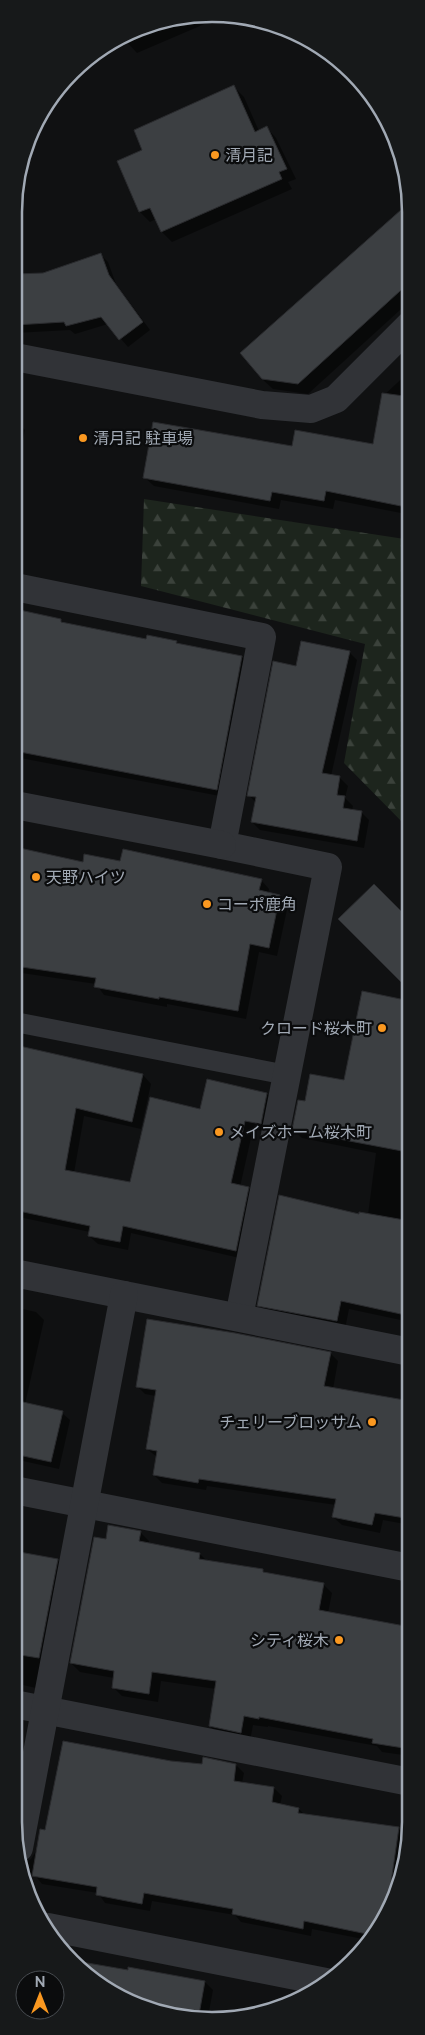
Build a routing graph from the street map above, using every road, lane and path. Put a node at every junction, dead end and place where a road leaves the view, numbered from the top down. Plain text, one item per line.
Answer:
1 (402, 333) edge
2 (22, 358) edge
3 (22, 588) edge
4 (22, 806) edge
5 (222, 845) junction
6 (22, 1023) edge
7 (287, 1075) junction
8 (22, 1276) edge
9 (124, 1295) junction
10 (239, 1317) junction
11 (402, 1350) edge
12 (22, 1492) edge
13 (86, 1504) junction
14 (402, 1566) edge
15 (22, 1706) edge
16 (44, 1710) junction
17 (402, 1780) edge
18 (23, 1829) edge
19 (55, 1928) edge
20 (318, 1980) edge

1 - 2 street
3 - 5 street
4 - 5 street
5 - 7 street
6 - 7 lane
7 - 10 street
8 - 9 street
9 - 10 street
9 - 13 street
10 - 11 street
12 - 13 street
13 - 14 street
13 - 16 street
15 - 16 street
16 - 17 street
16 - 18 street
19 - 20 street

